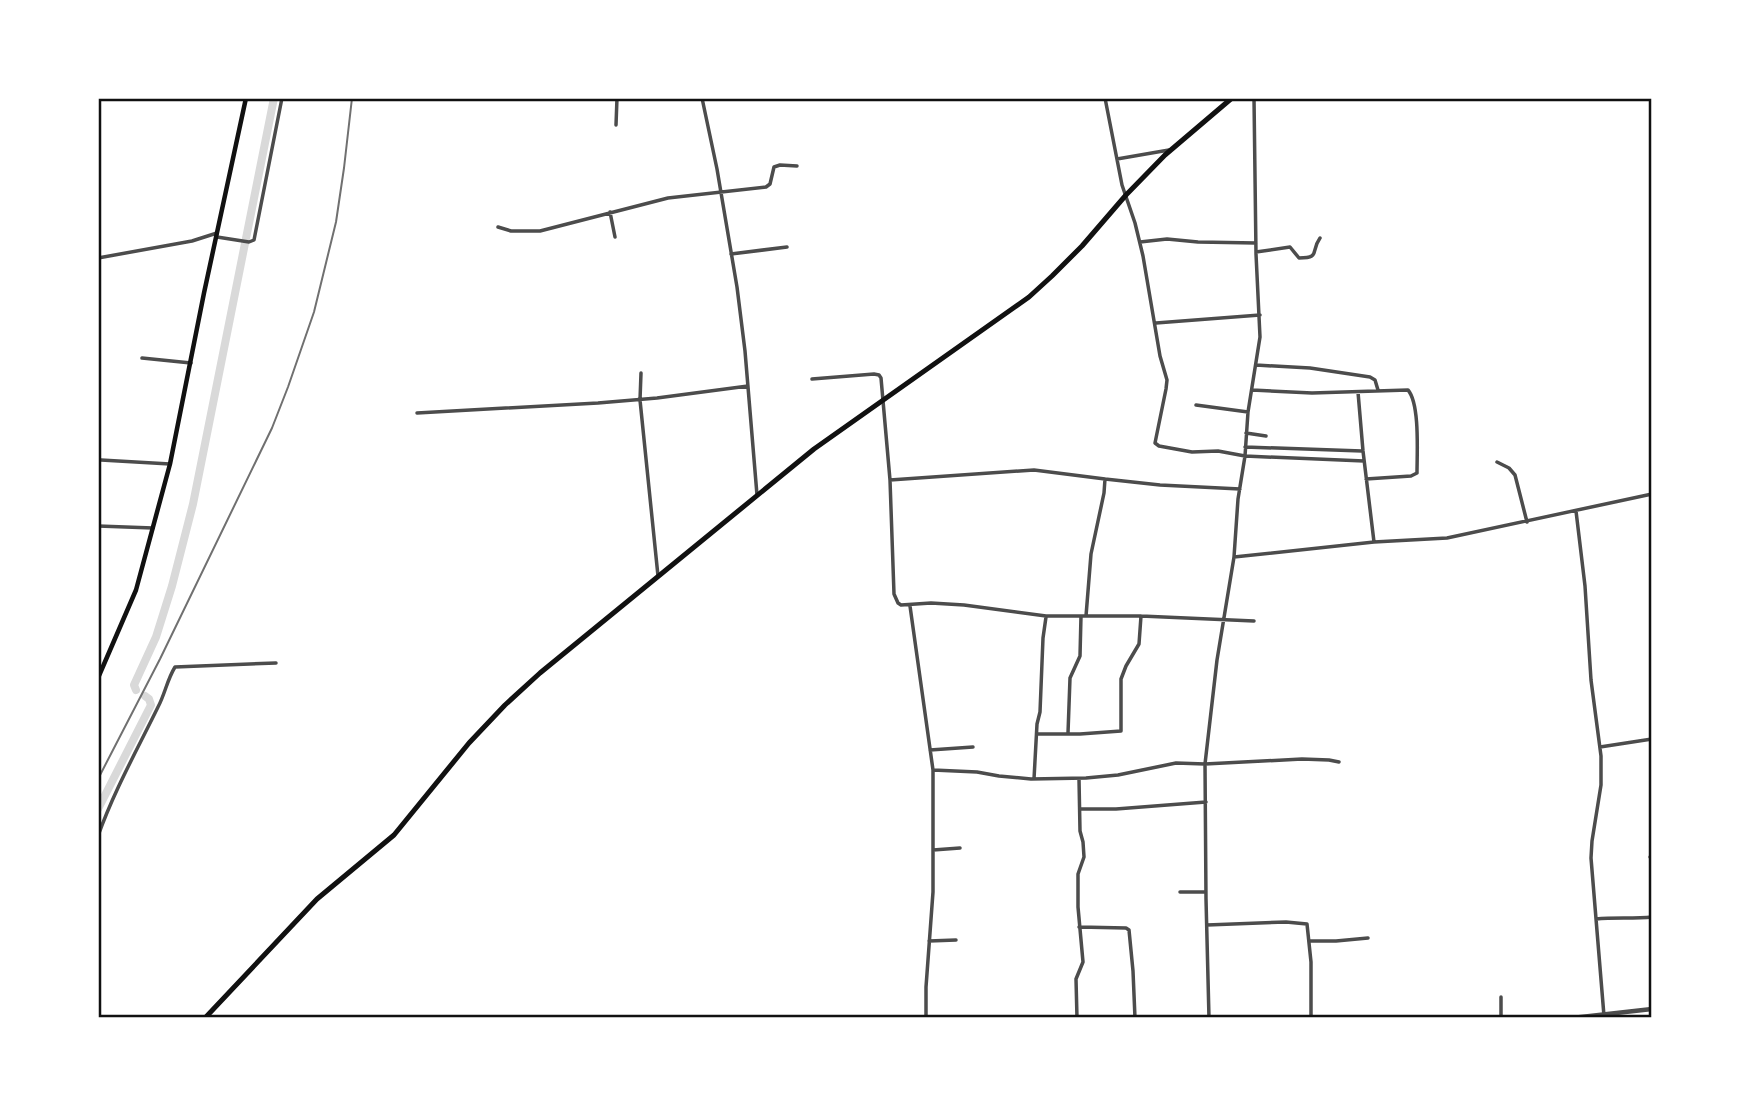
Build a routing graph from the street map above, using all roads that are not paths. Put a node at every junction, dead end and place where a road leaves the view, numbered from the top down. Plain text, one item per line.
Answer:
1 (246, 98) edge
2 (282, 98) edge
3 (617, 98) edge
4 (702, 98) edge
5 (1105, 98) edge
6 (1231, 98) edge
7 (1254, 98) edge
8 (616, 125) dead end
9 (1171, 150) junction
10 (1117, 159) junction
11 (797, 166) dead end
12 (720, 192) junction
13 (1126, 195) junction
14 (610, 212) junction
15 (498, 227) dead end
16 (217, 235) junction
17 (615, 237) dead end
18 (1320, 238) dead end
19 (1140, 242) junction
20 (1256, 243) junction
21 (787, 247) dead end
22 (1256, 252) junction
23 (731, 254) junction
24 (98, 258) edge
25 (1260, 315) junction
26 (1156, 323) junction
27 (142, 358) dead end
28 (191, 363) junction
29 (1256, 365) junction
30 (641, 373) dead end
31 (812, 379) dead end
32 (748, 386) junction
33 (1252, 390) junction
34 (1378, 391) junction
35 (1358, 392) junction
36 (640, 400) junction
37 (882, 400) junction
38 (1196, 405) dead end
39 (417, 412) dead end
40 (1248, 412) junction
41 (1246, 433) junction
42 (1266, 436) dead end
43 (1245, 447) junction
44 (1363, 451) junction
45 (1245, 456) junction
46 (101, 460) dead end
47 (1364, 461) junction
48 (1497, 462) dead end
49 (170, 464) junction
50 (1105, 479) junction
51 (1366, 479) junction
52 (890, 480) junction
53 (1240, 489) junction
54 (1652, 494) edge
55 (757, 495) junction
56 (1576, 511) junction
57 (1527, 522) junction
58 (98, 526) edge
59 (153, 528) junction
60 (1374, 542) junction
61 (1234, 556) junction
62 (658, 578) junction
63 (909, 605) junction
64 (1046, 616) junction
65 (1083, 616) junction
66 (1140, 617) junction
67 (1223, 620) junction
68 (1255, 621) dead end
69 (276, 663) dead end
70 (98, 678) edge
71 (1068, 733) junction
72 (1037, 734) junction
73 (1652, 739) edge
74 (973, 747) dead end
75 (1600, 747) junction
76 (930, 750) junction
77 (1339, 762) dead end
78 (1205, 764) junction
79 (933, 771) junction
80 (1079, 778) junction
81 (1034, 779) junction
82 (1206, 802) junction
83 (1081, 809) junction
84 (98, 836) edge
85 (960, 848) dead end
86 (933, 850) junction
87 (1180, 892) dead end
88 (1206, 892) junction
89 (1652, 917) edge
90 (1596, 919) junction
91 (1207, 925) junction
92 (1079, 927) junction
93 (1368, 938) dead end
94 (956, 940) dead end
95 (929, 941) junction
96 (1310, 941) junction
97 (1501, 997) dead end
98 (1652, 1009) edge
99 (1634, 1015) edge
100 (1604, 1016) junction
101 (205, 1018) edge
102 (926, 1018) edge
103 (1077, 1018) edge
104 (1135, 1018) edge
105 (1209, 1018) edge
106 (1311, 1018) edge
107 (1501, 1018) edge
108 (1572, 1018) edge

1 - 16 main road
2 - 16 street
3 - 8 street
4 - 12 street
5 - 10 street
6 - 9 highway
7 - 20 street
9 - 10 street
9 - 13 highway
10 - 13 street
11 - 12 street
12 - 14 street
12 - 23 street
13 - 19 street
13 - 37 highway
14 - 15 street
14 - 17 street
16 - 24 street
16 - 28 main road
18 - 22 street
19 - 20 street
19 - 26 street
20 - 22 street
21 - 23 street
22 - 25 street
23 - 32 street
25 - 26 street
25 - 29 street
26 - 45 street
27 - 28 street
28 - 49 main road
29 - 33 street
29 - 34 street
30 - 36 street
31 - 37 street
32 - 36 street
32 - 55 street
33 - 35 street
33 - 40 street
34 - 35 street
34 - 51 street
35 - 44 street
36 - 39 street
36 - 62 street
37 - 52 street
37 - 55 highway
38 - 40 street
40 - 41 street
41 - 42 street
41 - 43 street
43 - 44 street
43 - 45 street
44 - 47 street
45 - 47 street
45 - 53 street
46 - 49 street
47 - 51 street
48 - 57 street
49 - 59 main road
50 - 52 street
50 - 53 street
50 - 65 street
51 - 60 street
52 - 63 street
53 - 61 street
54 - 56 street
55 - 62 highway
56 - 57 street
56 - 75 street
57 - 60 street
58 - 59 street
59 - 70 main road
60 - 61 street
61 - 67 street
62 - 101 highway
63 - 64 street
63 - 76 street
64 - 65 street
64 - 72 street
65 - 66 street
65 - 71 street
66 - 67 street
66 - 71 street
67 - 68 street
67 - 78 street
69 - 84 street
71 - 72 street
72 - 81 street
73 - 75 street
74 - 76 street
75 - 90 street
76 - 79 street
77 - 78 street
78 - 80 street
78 - 82 street
79 - 81 street
79 - 86 street
80 - 81 street
80 - 83 street
82 - 83 street
82 - 88 street
83 - 92 street
85 - 86 street
86 - 95 street
87 - 88 street
88 - 91 street
89 - 90 street
90 - 100 street
91 - 96 street
91 - 105 street
92 - 103 street
92 - 104 street
93 - 96 street
94 - 95 street
95 - 102 street
96 - 106 street
97 - 107 street
98 - 99 street
99 - 100 street
100 - 108 street

